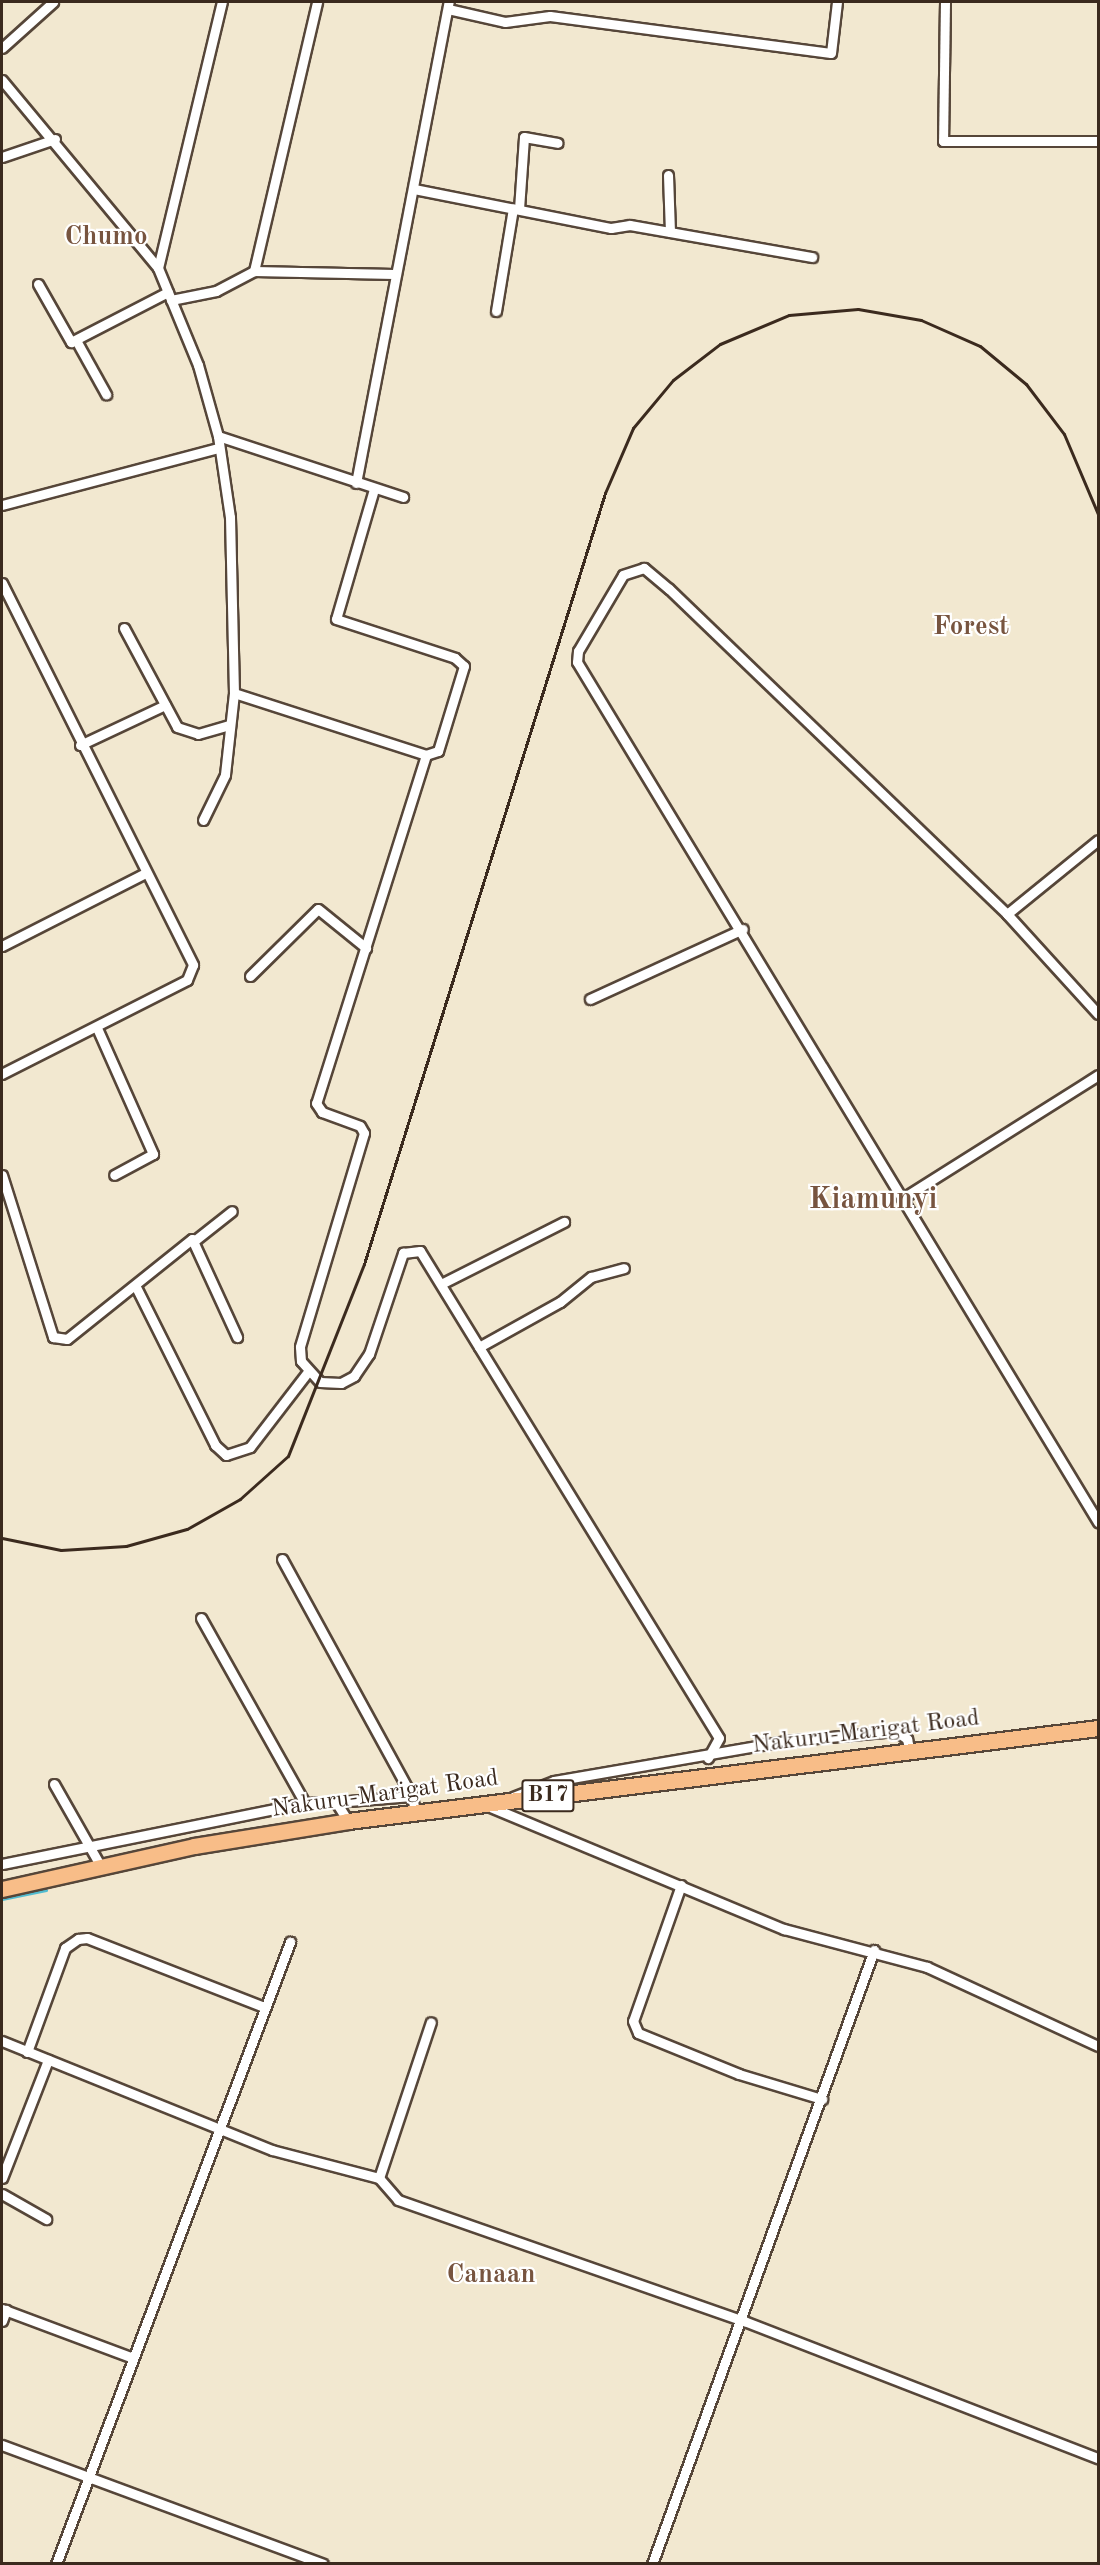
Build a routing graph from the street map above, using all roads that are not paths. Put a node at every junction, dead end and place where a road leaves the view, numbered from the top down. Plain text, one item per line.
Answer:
1 (54, 2) edge
2 (222, 2) edge
3 (317, 2) edge
4 (837, 2) edge
5 (945, 2) edge
6 (448, 5) edge
7 (2, 48) edge
8 (2, 80) edge
9 (55, 139) junction
10 (1098, 141) edge
11 (557, 143) dead end
12 (2, 157) edge
13 (668, 175) dead end
14 (414, 189) junction
15 (516, 209) junction
16 (670, 232) junction
17 (812, 257) dead end
18 (158, 268) junction
19 (254, 271) junction
20 (394, 274) junction
21 (38, 284) dead end
22 (170, 296) junction
23 (496, 311) dead end
24 (77, 342) junction
25 (106, 394) dead end
26 (218, 435) junction
27 (218, 448) junction
28 (356, 483) junction
29 (374, 489) junction
30 (403, 497) dead end
31 (2, 505) edge
32 (2, 583) edge
33 (124, 628) dead end
34 (234, 693) junction
35 (165, 705) junction
36 (229, 725) junction
37 (80, 745) junction
38 (426, 755) junction
39 (203, 820) dead end
40 (1098, 840) edge
41 (145, 873) junction
42 (1007, 914) junction
43 (742, 929) junction
44 (2, 946) edge
45 (366, 948) junction
46 (250, 976) dead end
47 (590, 999) dead end
48 (1098, 1014) edge
49 (97, 1028) junction
50 (2, 1074) edge
51 (1098, 1075) edge
52 (2, 1175) edge
53 (114, 1175) dead end
54 (903, 1198) junction
55 (232, 1211) dead end
56 (564, 1222) dead end
57 (194, 1241) junction
58 (624, 1268) dead end
59 (441, 1284) junction
60 (136, 1287) junction
61 (237, 1337) dead end
62 (479, 1347) junction
63 (307, 1373) junction
64 (1098, 1522) edge
65 (282, 1559) dead end
66 (201, 1618) dead end
67 (1098, 1728) edge
68 (719, 1738) junction
69 (909, 1748) junction
70 (729, 1752) junction
71 (708, 1758) junction
72 (54, 1784) dead end
73 (412, 1796) junction
74 (336, 1802) junction
75 (503, 1802) junction
76 (305, 1803) junction
77 (484, 1804) junction
78 (415, 1812) junction
79 (348, 1821) junction
80 (91, 1845) junction
81 (2, 1864) edge
82 (100, 1865) junction
83 (681, 1884) junction
84 (2, 1889) edge
85 (290, 1942) dead end
86 (874, 1950) junction
87 (264, 2007) junction
88 (431, 2022) dead end
89 (2, 2041) edge
90 (1098, 2046) edge
91 (27, 2052) junction
92 (48, 2060) junction
93 (822, 2099) junction
94 (220, 2128) junction
95 (2, 2178) edge
96 (379, 2178) junction
97 (2, 2194) edge
98 (46, 2219) dead end
99 (4, 2309) edge
100 (744, 2320) junction
101 (2, 2322) edge
102 (133, 2358) junction
103 (2, 2445) edge
104 (1098, 2458) edge
105 (88, 2479) junction
106 (56, 2564) edge
107 (323, 2564) edge
108 (652, 2564) edge

1 - 7 street
2 - 18 street
3 - 19 street
4 - 6 street
5 - 10 street
6 - 14 street
8 - 9 street
9 - 12 street
9 - 18 street
11 - 15 street
13 - 16 street
14 - 15 street
14 - 20 street
15 - 16 street
15 - 23 street
16 - 17 street
18 - 22 street
19 - 20 street
19 - 22 street
20 - 28 street
21 - 24 street
22 - 24 street
22 - 26 street
24 - 25 street
26 - 27 street
26 - 28 street
27 - 31 street
27 - 34 street
28 - 29 street
29 - 30 street
29 - 38 street
32 - 37 street
33 - 35 street
34 - 36 street
34 - 38 street
35 - 36 street
35 - 37 street
36 - 39 street
37 - 41 street
38 - 45 street
40 - 42 street
41 - 44 street
41 - 49 street
42 - 43 street
42 - 48 street
43 - 47 street
43 - 54 street
45 - 46 street
45 - 63 street
49 - 50 street
49 - 53 street
51 - 54 street
52 - 60 street
54 - 64 street
55 - 57 street
56 - 59 street
57 - 60 street
57 - 61 street
58 - 62 street
59 - 62 street
59 - 63 street
60 - 63 street
62 - 68 street
65 - 73 street
66 - 76 street
67 - 69 main road, Nakuru-Marigat Road / B17
68 - 70 street
68 - 71 street
69 - 70 street
69 - 75 main road, Nakuru-Marigat Road / B17
70 - 71 street
71 - 75 street
72 - 80 street
73 - 74 street
73 - 78 street
74 - 76 street
74 - 79 street
75 - 77 main road, Nakuru-Marigat Road / B17
76 - 80 street
77 - 78 main road, Nakuru-Marigat Road / B17
77 - 83 street
78 - 79 main road, Nakuru-Marigat Road / B17
79 - 82 main road, Nakuru-Marigat Road / B17
80 - 81 street
80 - 82 street
82 - 84 main road, Nakuru-Marigat Road / B17
83 - 86 street
83 - 93 street
85 - 87 street
86 - 90 street
86 - 93 street
87 - 91 street
87 - 94 street
88 - 96 street
89 - 91 street
91 - 92 street
92 - 94 street
92 - 95 street
93 - 100 street
94 - 96 street
94 - 102 street
96 - 100 street
97 - 98 street
99 - 101 street
99 - 102 street
100 - 104 street
100 - 108 street
102 - 105 street
103 - 105 street
105 - 106 street
105 - 107 street

